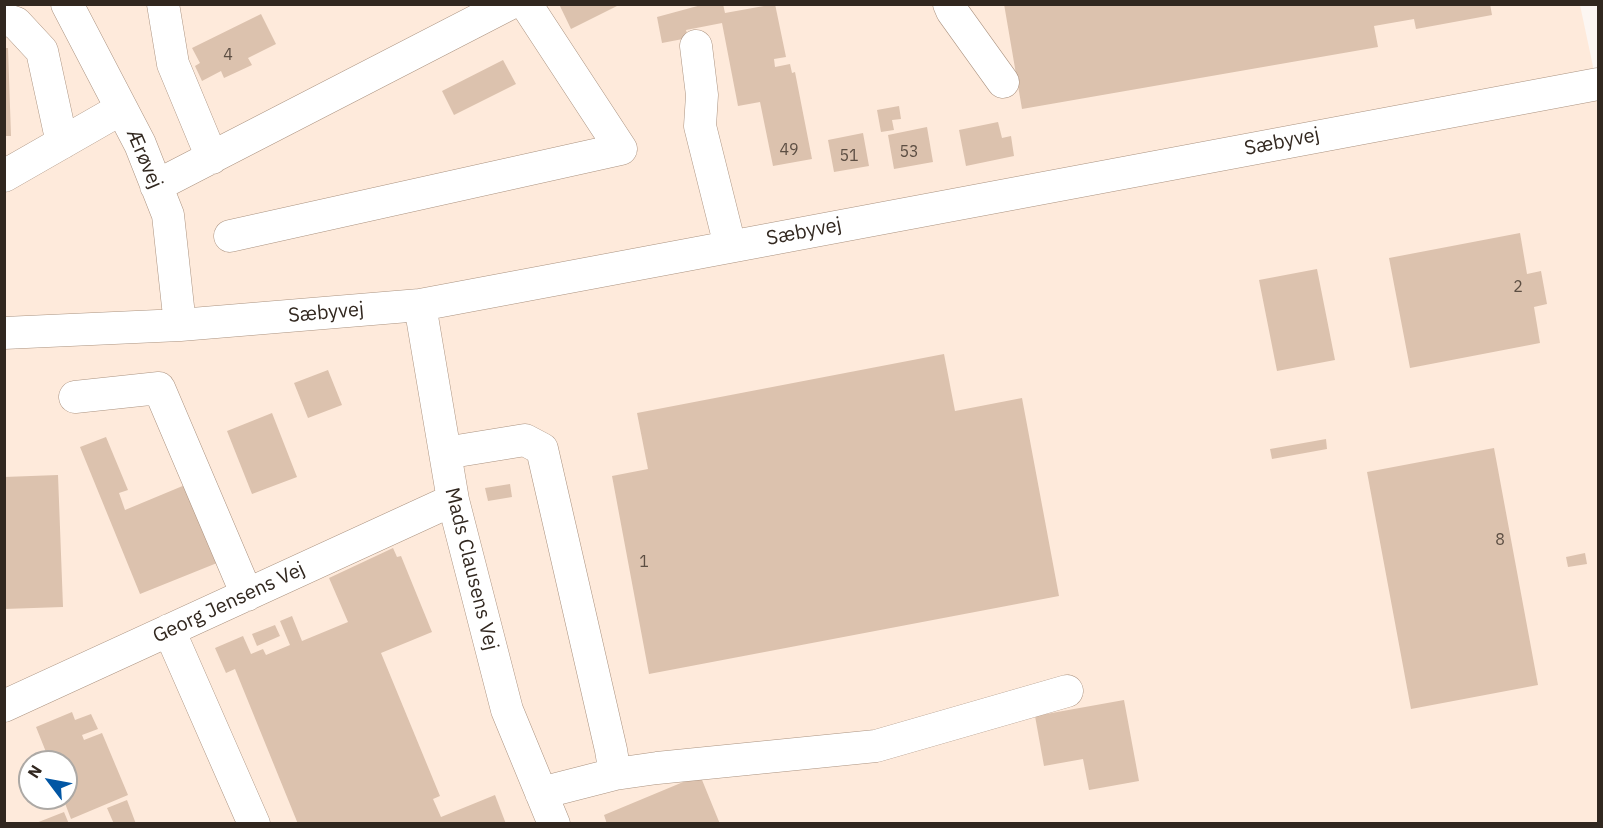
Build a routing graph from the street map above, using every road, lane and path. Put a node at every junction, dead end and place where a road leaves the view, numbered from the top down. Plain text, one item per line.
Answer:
1 (67, 4) edge
2 (163, 4) edge
3 (509, 4) edge
4 (526, 4) edge
5 (949, 4) edge
6 (4, 20) edge
7 (696, 46) dead end
8 (1003, 82) dead end
9 (1599, 84) edge
10 (121, 109) junction
11 (62, 143) junction
12 (212, 158) junction
13 (4, 177) edge
14 (156, 186) junction
15 (230, 236) dead end
16 (730, 246) junction
17 (420, 305) junction
18 (180, 325) junction
19 (4, 333) edge
20 (75, 397) dead end
21 (445, 453) junction
22 (453, 500) junction
23 (248, 595) junction
24 (169, 630) junction
25 (1067, 691) dead end
26 (4, 706) edge
27 (615, 774) junction
28 (541, 793) junction
29 (254, 824) edge
30 (554, 824) edge

1 - 10 street, Ærøvej
2 - 12 street
3 - 12 street
4 - 15 street
5 - 8 street
6 - 11 street
7 - 16 street
9 - 16 street, Sæbyvej
10 - 11 street
10 - 14 street, Ærøvej
11 - 13 street
12 - 14 street
14 - 18 street, Ærøvej
16 - 17 street, Sæbyvej
17 - 18 street, Sæbyvej
17 - 21 street, Mads Clausens Vej
18 - 19 street, Sæbyvej
20 - 23 street
21 - 22 street, Mads Clausens Vej
21 - 27 street
22 - 23 street, Georg Jensens Vej
22 - 28 street, Mads Clausens Vej
23 - 24 street, Georg Jensens Vej
24 - 26 street, Georg Jensens Vej
24 - 29 street
25 - 27 street
27 - 28 street
28 - 30 street, Mads Clausens Vej

